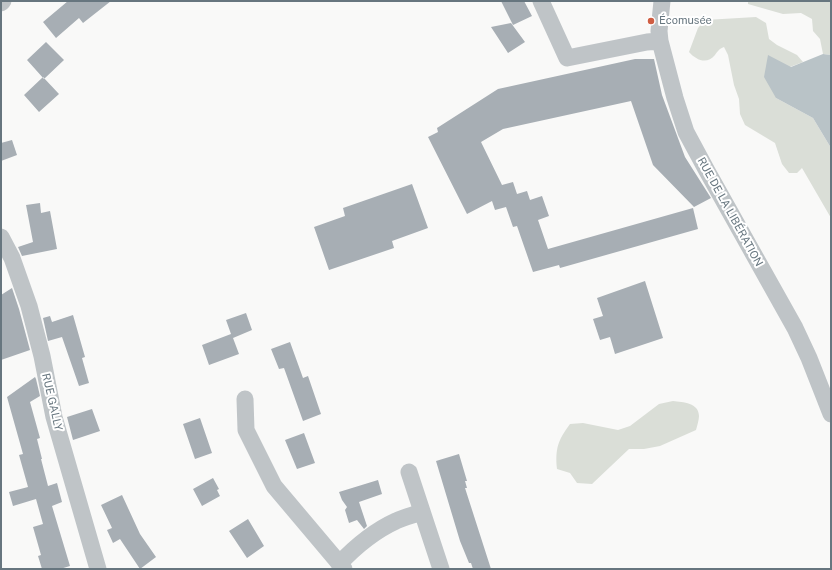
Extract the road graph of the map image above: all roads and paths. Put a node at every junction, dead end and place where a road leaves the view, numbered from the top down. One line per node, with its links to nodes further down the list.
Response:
1 (541, 1): 3 (street)
2 (662, 1): 3 (street, RUE DE LA LIBÉRATION)
3 (660, 41): 6 (street, RUE DE LA LIBÉRATION)
4 (1, 237): 10 (street, RUE GALLY)
5 (245, 399): 9 (street)
6 (831, 414)
7 (410, 472): 8 (street)
8 (422, 512): 9 (street); 11 (street)
9 (342, 566)
10 (98, 569)
11 (441, 569)

